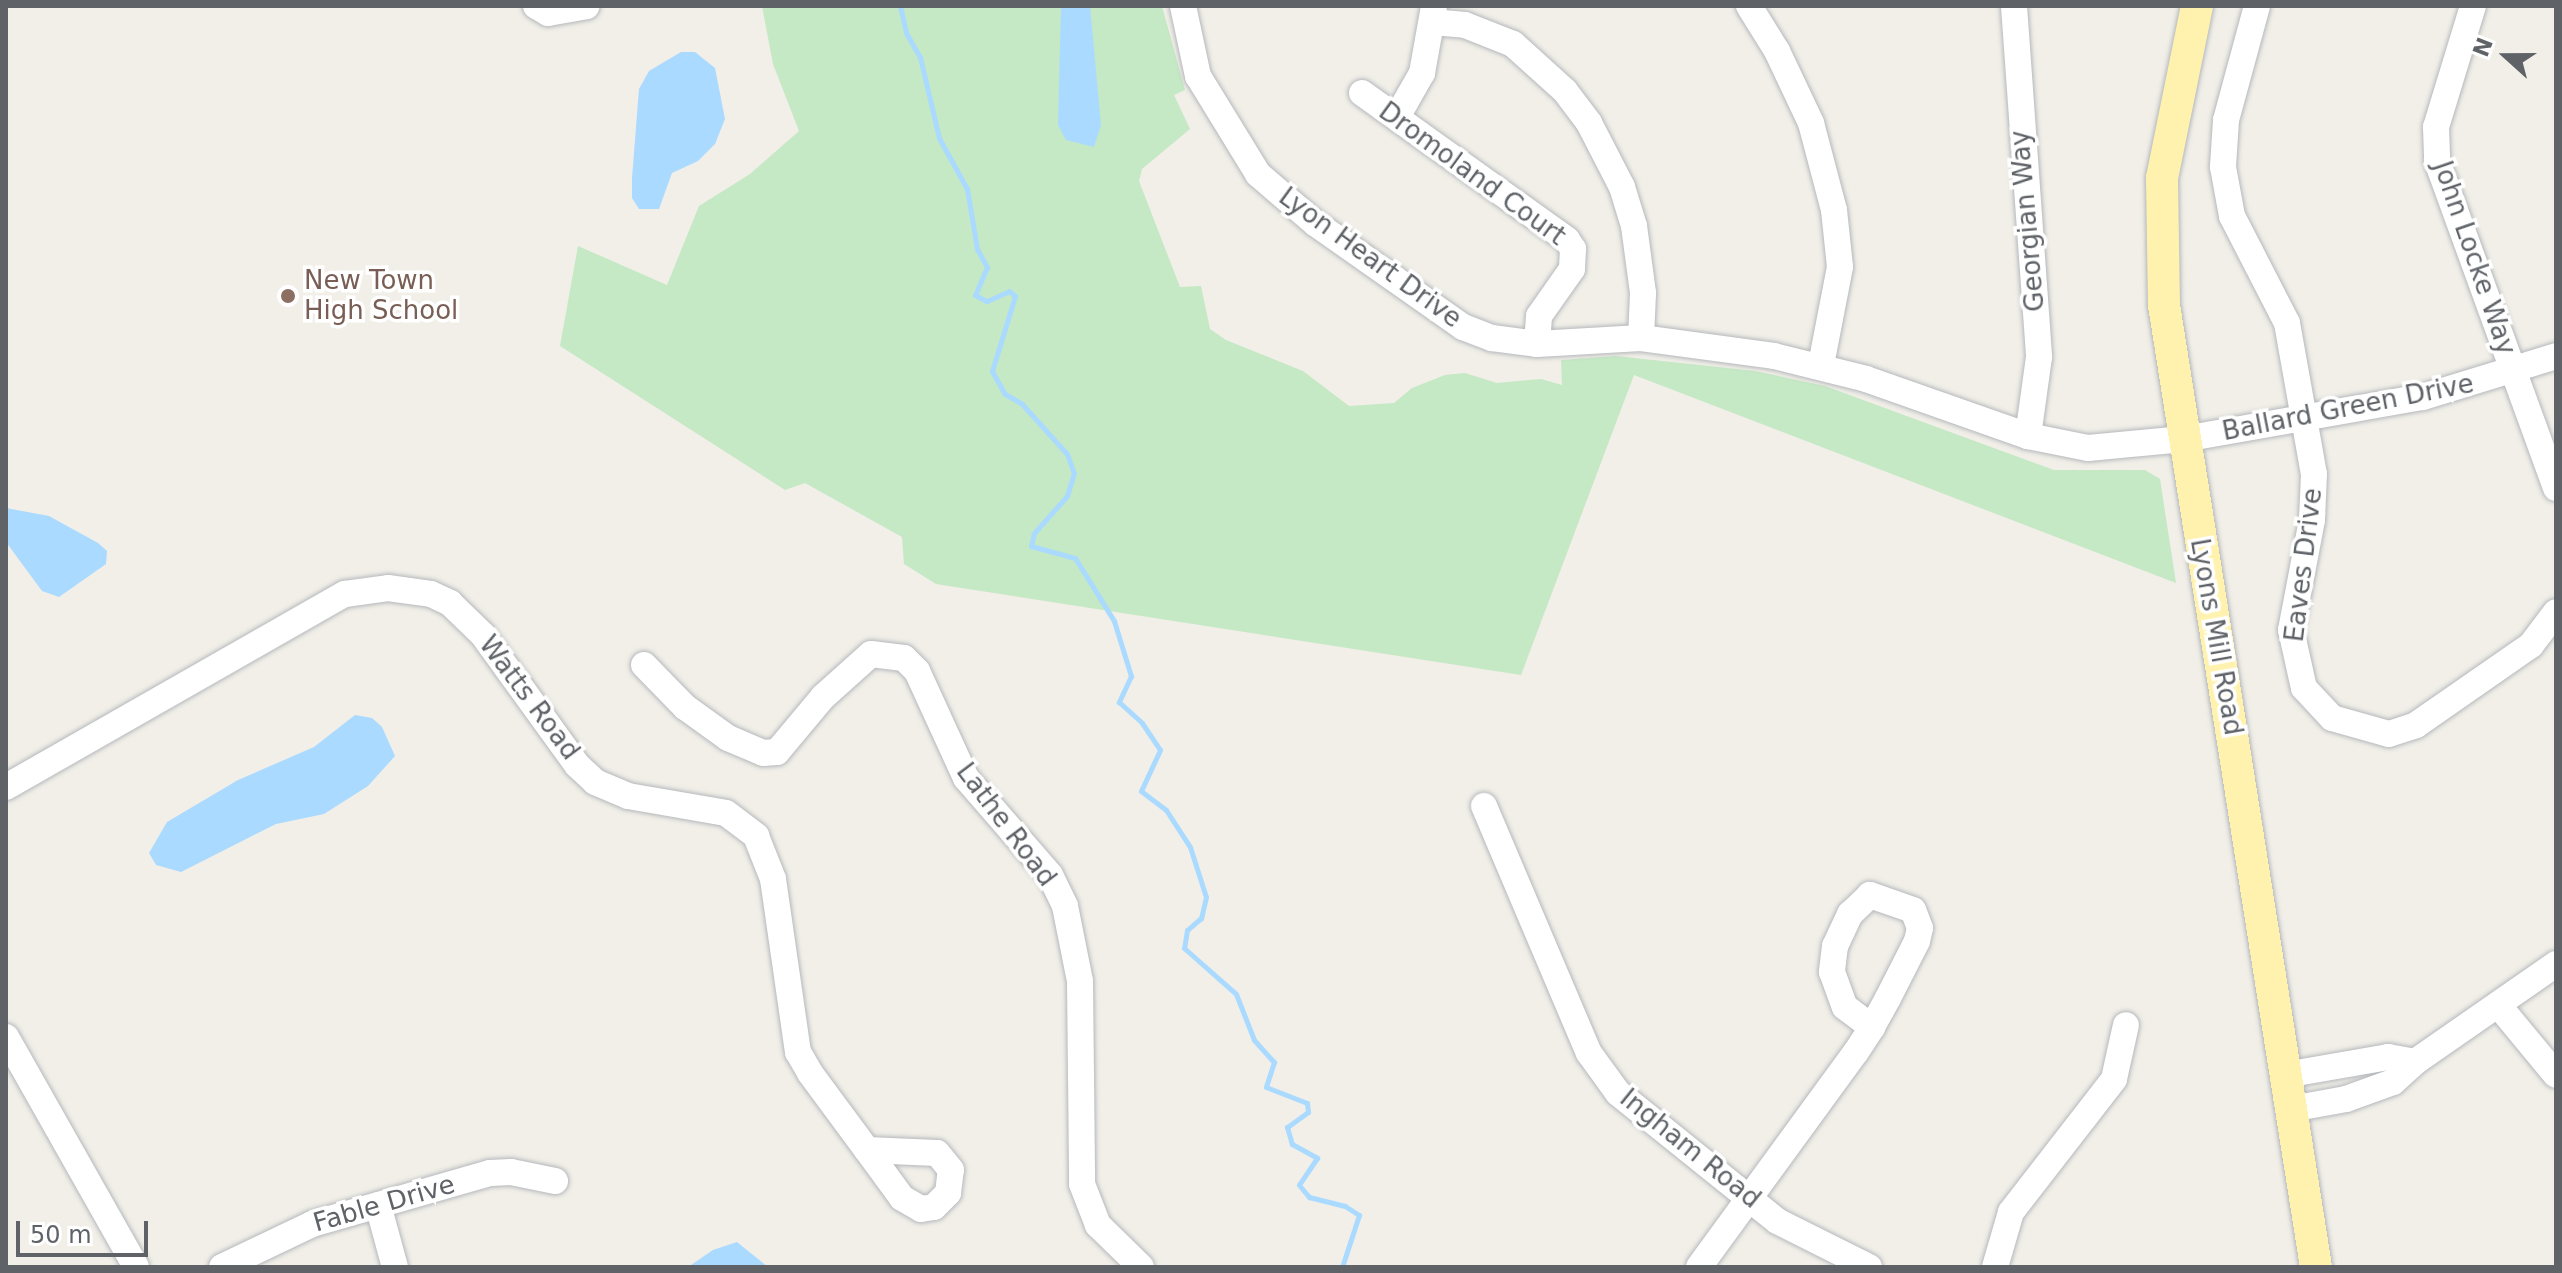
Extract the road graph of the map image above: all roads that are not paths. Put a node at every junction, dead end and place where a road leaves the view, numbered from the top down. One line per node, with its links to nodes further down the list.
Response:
1 (536, 6): 2 (street)
2 (586, 6)
3 (1183, 6): 13 (street, Lyon Heart Drive)
4 (1749, 6): 15 (street)
5 (2014, 6): 18 (street, Georgian Way)
6 (2197, 6): 19 (main road, Lyons Mill Road)
7 (2257, 6): 17 (street, Eaves Drive)
8 (2473, 6): 16 (street, John Locke Way)
9 (1433, 14): 11 (street); 12 (street)
10 (1362, 93): 11 (street, Dromoland Court)
11 (1397, 117): 13 (street, Dromoland Court)
12 (1641, 338): 13 (street, Lyon Heart Drive); 15 (street, Lyon Heart Drive)
13 (1537, 344)
14 (2556, 356): 16 (street, Ballard Green Drive)
15 (1821, 365): 18 (street, Lyon Heart Drive)
16 (2514, 372): 17 (street, Ballard Green Drive); 20 (street)
17 (2304, 418): 19 (street, Ballard Green Drive); 21 (street, Eaves Drive)
18 (2028, 436): 19 (street, Lyon Heart Drive)
19 (2184, 439): 31 (main road, Lyons Mill Road)
20 (2556, 488)
21 (2556, 612)
22 (644, 665): 41 (street, Lathe Road)
23 (6, 787): 34 (street, Watts Road)
24 (1484, 806): 36 (street, Ingham Road)
25 (2556, 964): 26 (street)
26 (2499, 1006): 30 (street); 32 (street)
27 (2126, 1025): 44 (street)
28 (1872, 1027): 28 (street); 36 (street)
29 (6, 1037): 38 (street)
30 (2415, 1062): 31 (street); 33 (street)
31 (2285, 1075): 33 (main road, Lyons Mill Road)
32 (2556, 1075)
33 (2291, 1109): 45 (main road, Lyons Mill Road)
34 (867, 1150)
35 (555, 1181): 37 (street, Fable Drive)
36 (1751, 1199): 42 (street); 43 (street, Ingham Road)
37 (378, 1205): 39 (street, Fable Drive); 40 (street)
38 (136, 1267)
39 (222, 1267)
40 (395, 1267)
41 (1141, 1267)
42 (1699, 1267)
43 (1869, 1267)
44 (1995, 1267)
45 (2316, 1267)

